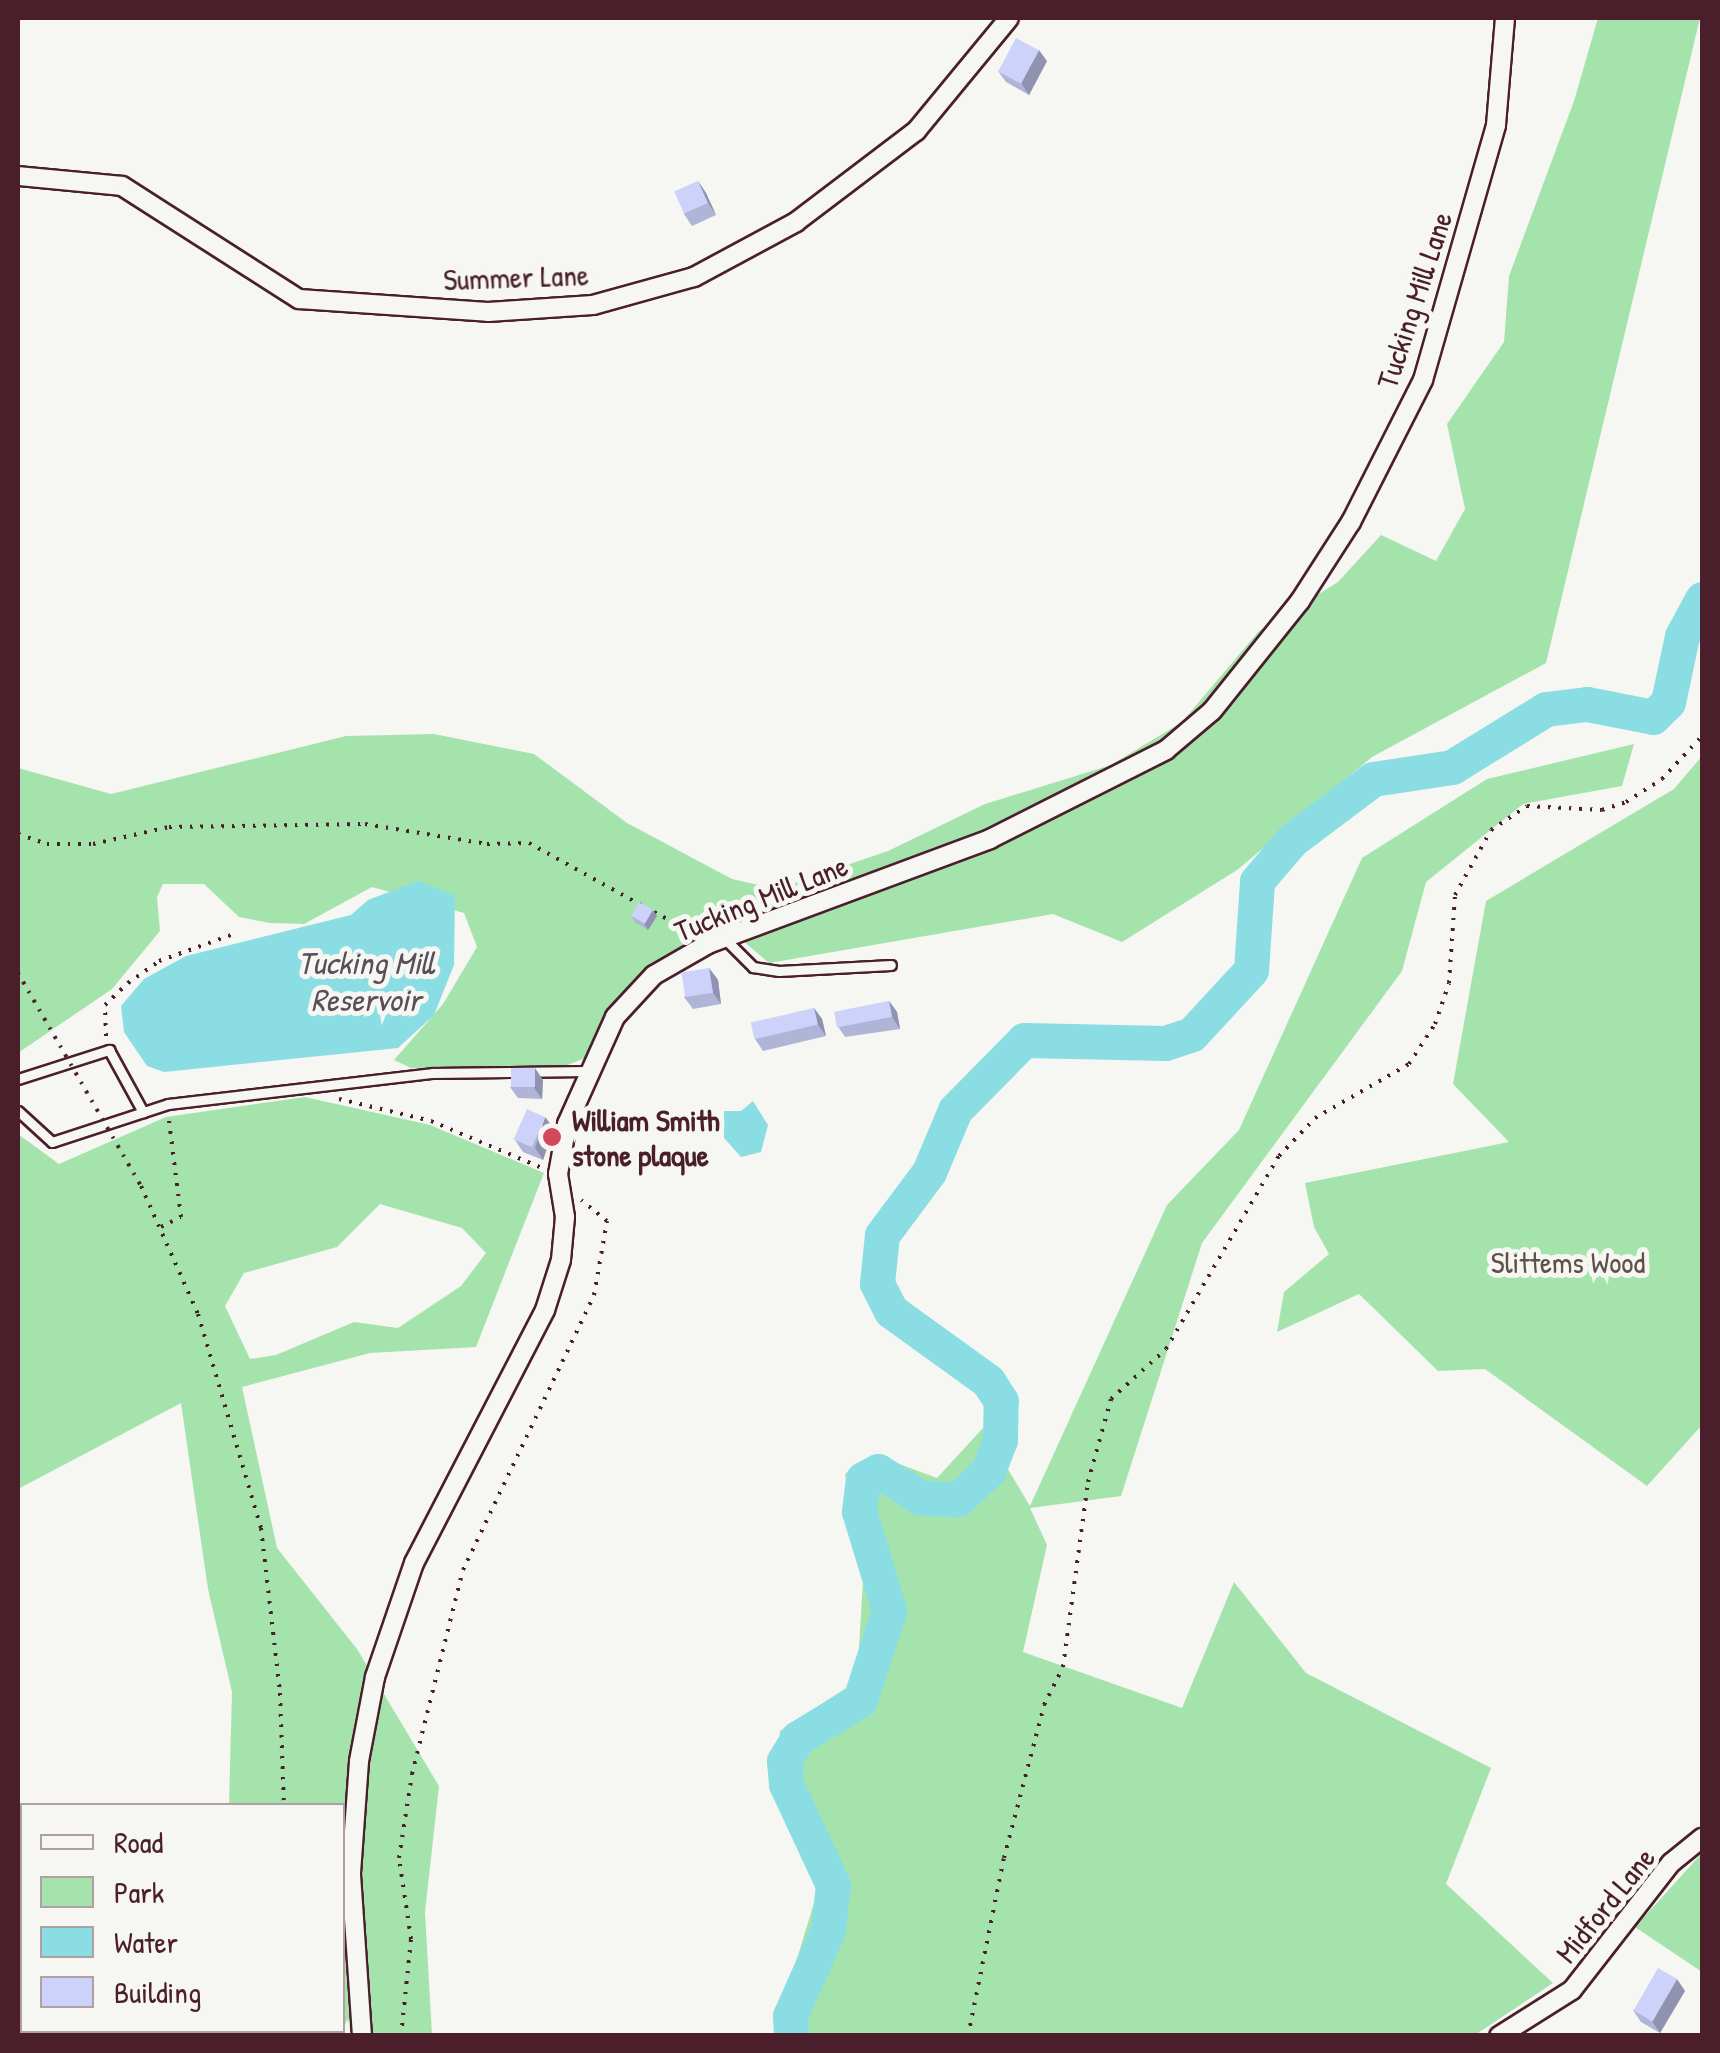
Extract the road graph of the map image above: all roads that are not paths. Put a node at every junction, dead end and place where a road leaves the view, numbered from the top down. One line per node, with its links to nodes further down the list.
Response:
1 (1009, 18): 3 (street, Summer Lane)
2 (1505, 18): 4 (street, Tucking Mill Lane)
3 (18, 176)
4 (716, 940): 5 (lane); 6 (street, Tucking Mill Lane)
5 (891, 965)
6 (586, 1070): 9 (lane); 11 (street, Tucking Mill Lane)
7 (18, 1080): 9 (lane)
8 (18, 1111): 9 (lane)
9 (143, 1112)
10 (1702, 1838): 12 (street, Midford Lane)
11 (362, 2036)
12 (1499, 2036)

